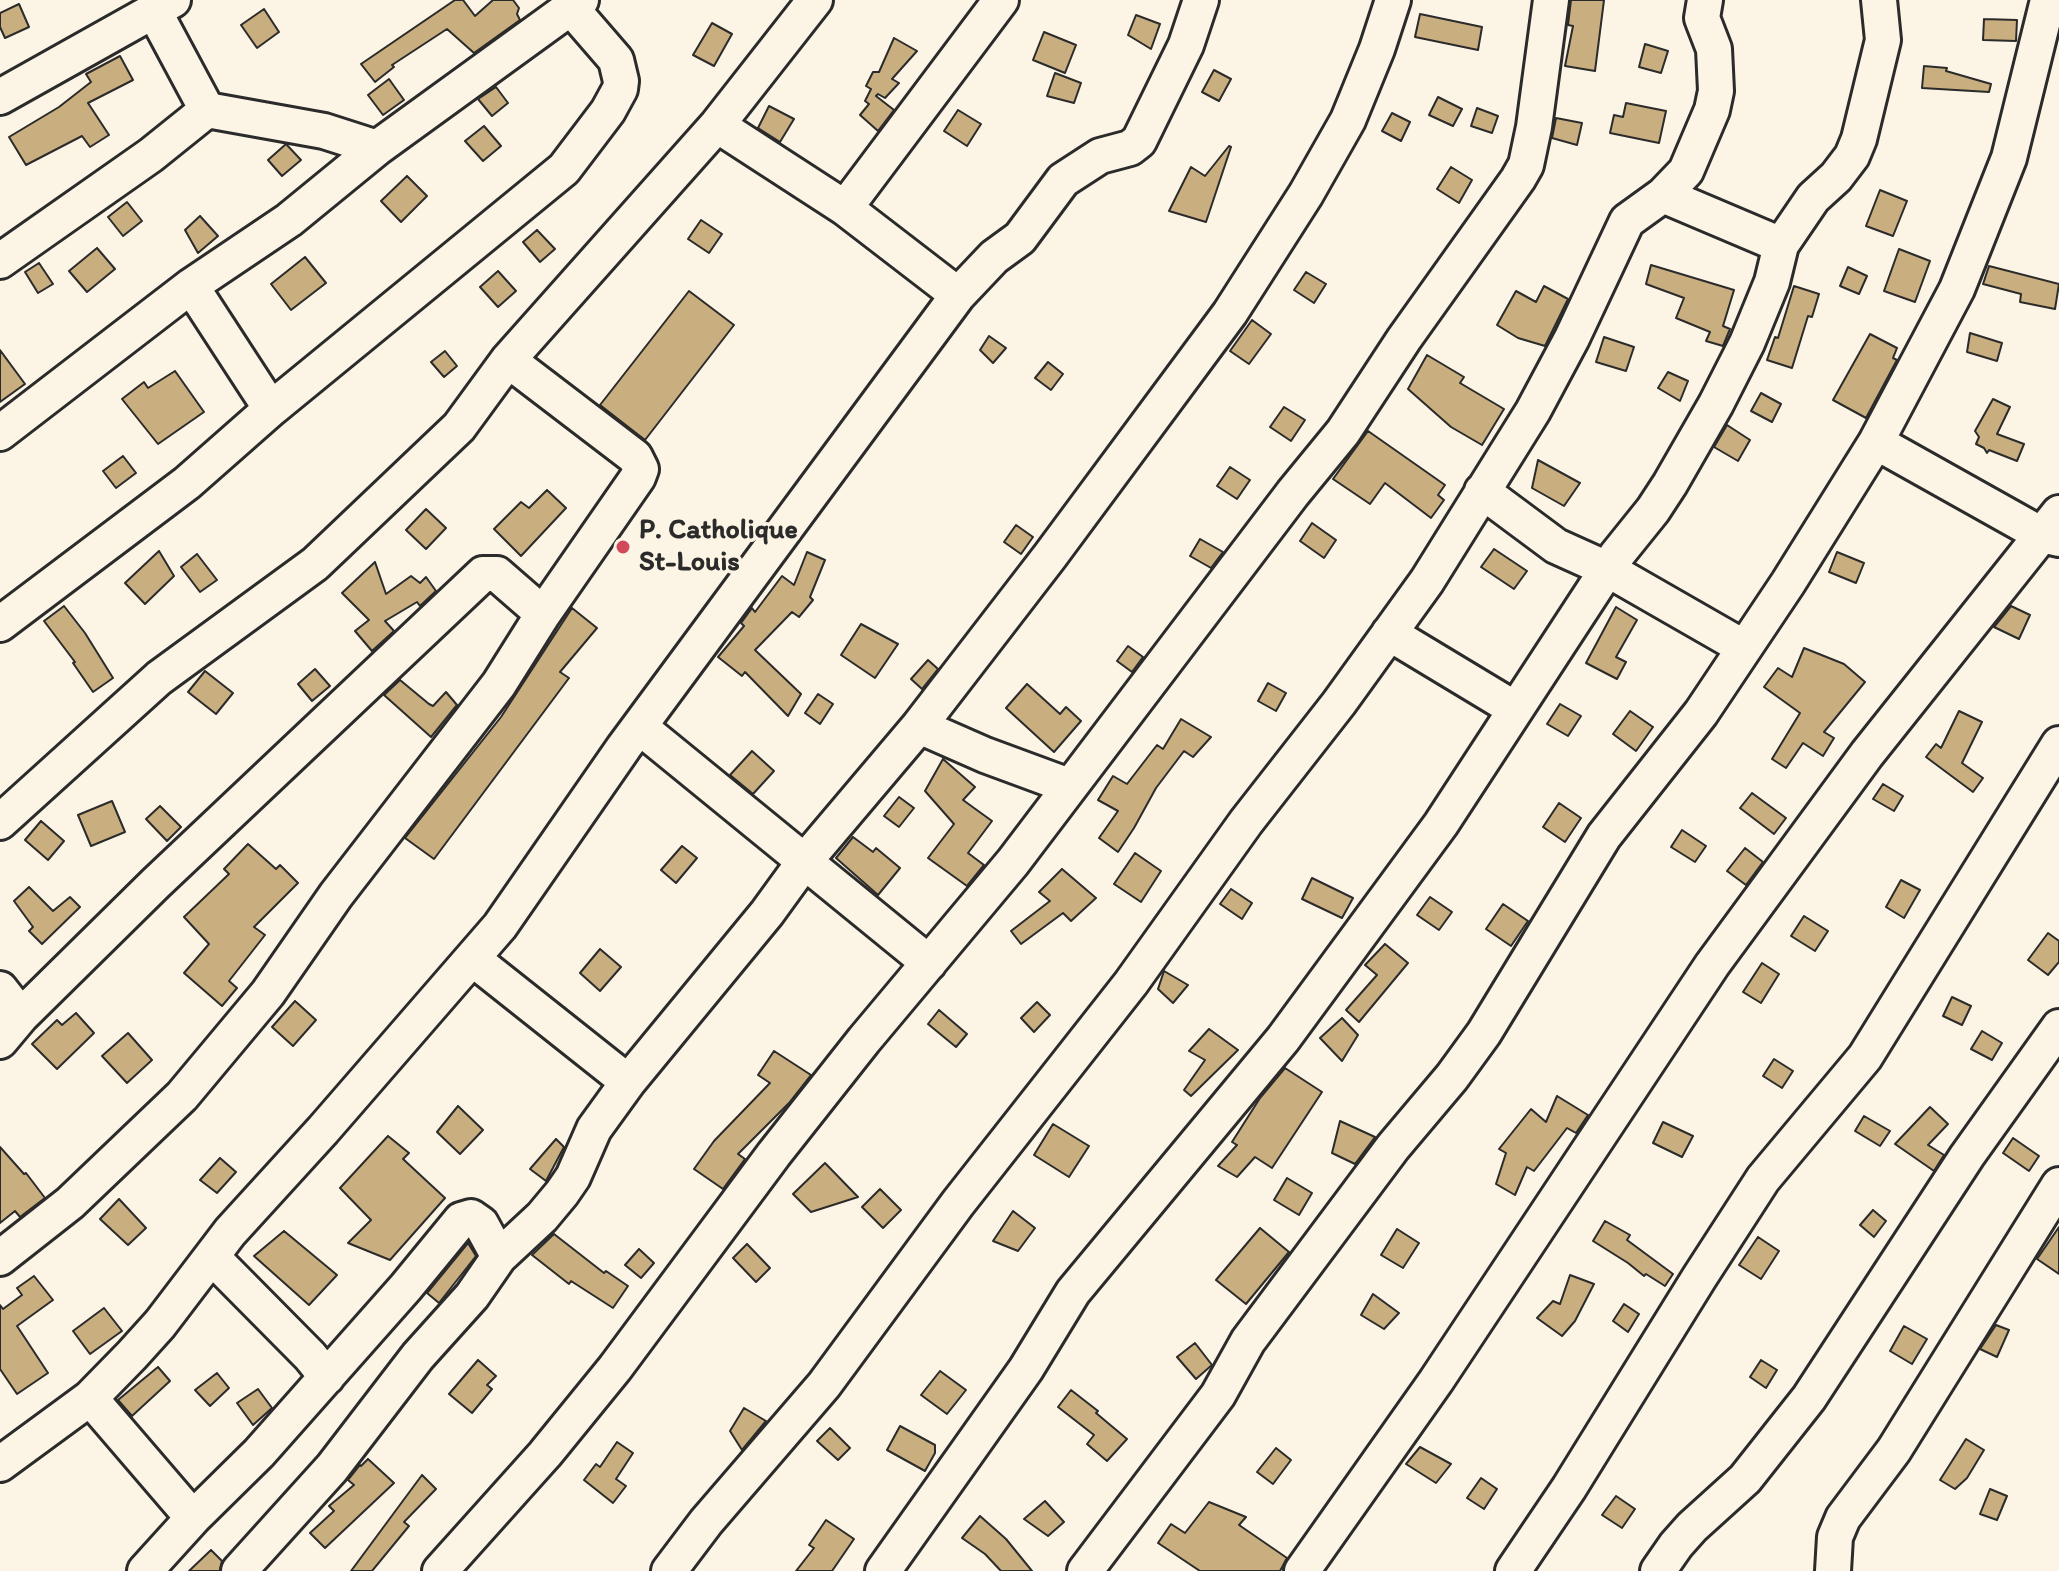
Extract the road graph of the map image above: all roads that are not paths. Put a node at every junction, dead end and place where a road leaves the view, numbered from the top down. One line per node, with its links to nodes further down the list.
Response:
1 (815, 0): 13 (street)
2 (1001, 0): 16 (street)
3 (1201, 0): 20 (street)
4 (1393, 0): 33 (street)
5 (1551, 0): 36 (street)
6 (1705, 0): 15 (street)
7 (1879, 0): 17 (street)
8 (2048, 0): 24 (street)
9 (576, 4): 14 (street); 22 (street)
10 (164, 5): 11 (street); 12 (street)
11 (0, 97)
12 (207, 110): 14 (street); 18 (street)
13 (717, 125): 16 (street); 21 (street)
14 (377, 148): 19 (street)
15 (1663, 195): 17 (street); 25 (street)
16 (845, 208): 20 (street)
17 (1781, 245): 27 (street)
18 (0, 261)
19 (191, 286): 22 (street); 23 (street)
20 (958, 295): 34 (street)
21 (508, 360): 28 (street); 37 (street)
22 (271, 409): 29 (street)
23 (0, 433)
24 (1876, 442): 26 (street); 31 (street)
25 (1482, 491): 27 (street); 30 (street)
26 (2053, 529): 59 (street)
27 (1607, 569): 31 (street); 32 (street)
28 (543, 614): 43 (street); 48 (street)
29 (0, 624)
30 (1389, 633): 32 (street); 56 (street)
31 (1743, 647): 58 (street)
32 (1515, 709): 57 (street)
33 (919, 726): 36 (street); 38 (street)
34 (641, 728): 38 (street); 39 (street)
35 (2059, 744): 60 (street)
36 (1069, 786): 40 (street)
37 (0, 822)
38 (804, 862): 40 (street); 44 (street)
39 (473, 959): 44 (street); 46 (street)
40 (929, 963): 55 (street)
41 (0, 989): 43 (street)
42 (2059, 1027): 61 (street)
43 (11, 1028)
44 (628, 1082): 47 (street)
45 (2059, 1185): 62 (street)
46 (212, 1257): 49 (street); 50 (street)
47 (499, 1257): 49 (street); 54 (street)
48 (0, 1258)
49 (327, 1377): 52 (street)
50 (90, 1398): 51 (street); 52 (street)
51 (0, 1464)
52 (193, 1518): 53 (street)
53 (145, 1571)
54 (239, 1571)
55 (440, 1571)
56 (669, 1571)
57 (883, 1571)
58 (1085, 1571)
59 (1302, 1571)
60 (1513, 1571)
61 (1658, 1571)
62 (1833, 1571)

